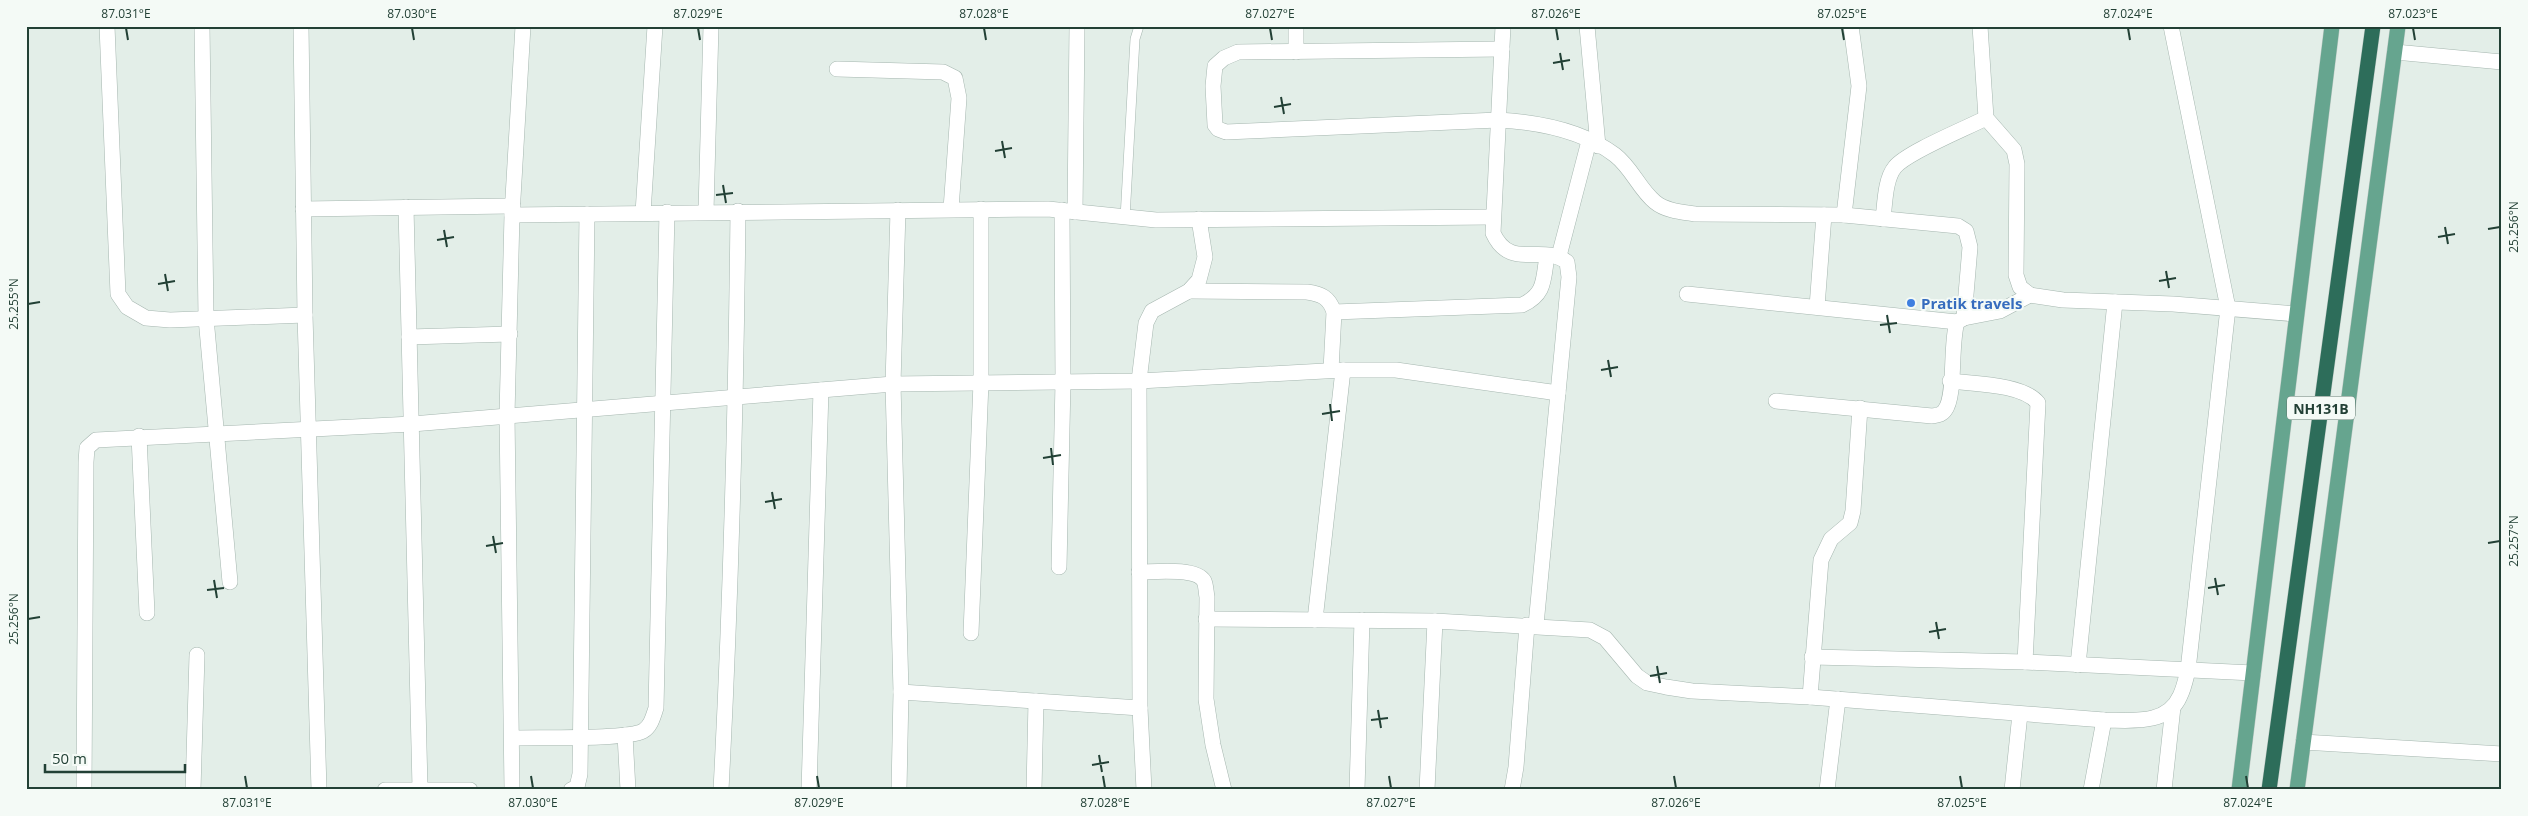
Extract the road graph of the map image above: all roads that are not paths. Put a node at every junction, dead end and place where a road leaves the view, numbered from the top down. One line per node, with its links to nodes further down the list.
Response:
1 (108, 26): 54 (street)
2 (202, 26): 54 (street)
3 (301, 26): 29 (street)
4 (522, 26): 30 (street)
5 (655, 26): 35 (street)
6 (710, 26): 32 (street)
7 (1077, 26): 34 (street)
8 (1139, 26): 41 (lane)
9 (1296, 26): 19 (street)
10 (1503, 26): 18 (street)
11 (1588, 26): 25 (street)
12 (1851, 26): 39 (street)
13 (1980, 26): 23 (street)
14 (2171, 26): 50 (street)
15 (2332, 26): 52 (main road)
16 (2373, 26): 129 (highway, NH131B)
17 (2398, 26): 20 (main road)
18 (1502, 49): 19 (street); 24 (street)
19 (1296, 52): 24 (street)
20 (2395, 52): 21 (street); 103 (main road)
21 (2502, 62)
22 (837, 69): 27 (street)
23 (1986, 118): 42 (street); 47 (street)
24 (1498, 120): 25 (street); 40 (street)
25 (1594, 143): 38 (street); 44 (street)
26 (406, 207): 29 (street); 30 (street); 57 (street)
27 (952, 209): 28 (street); 31 (street)
28 (981, 209): 34 (street); 61 (street)
29 (303, 210): 53 (street)
30 (513, 210): 37 (street); 56 (street)
31 (898, 210): 33 (street); 63 (street)
32 (706, 211): 33 (street); 36 (street)
33 (738, 211): 66 (street)
34 (1069, 211): 41 (street); 62 (street)
35 (644, 212): 36 (street); 37 (street)
36 (668, 212): 68 (street)
37 (587, 214): 70 (street)
38 (1824, 215): 39 (street); 49 (street)
39 (1844, 215): 42 (street)
40 (1493, 217): 43 (street); 44 (street)
41 (1125, 218): 43 (street)
42 (1883, 219): 55 (street)
43 (1199, 220): 45 (street)
44 (1553, 256): 51 (street); 65 (street)
45 (1189, 291): 51 (street); 59 (street)
46 (1687, 294): 49 (street)
47 (2030, 295): 48 (street); 55 (street)
48 (2115, 302): 50 (street); 89 (street)
49 (1817, 307): 55 (street)
50 (2228, 308): 52 (street); 90 (street)
51 (1334, 312): 58 (street)
52 (2296, 314): 91 (main road)
53 (305, 315): 54 (street); 73 (street)
54 (206, 318): 74 (street)
55 (1961, 320): 60 (street)
56 (510, 334): 57 (street); 71 (street)
57 (409, 337): 72 (street)
58 (1337, 370): 59 (street); 65 (street); 81 (street)
59 (1139, 380): 62 (street); 77 (street)
60 (1950, 381): 69 (street); 88 (street)
61 (980, 382): 62 (street); 63 (street); 85 (street)
62 (1063, 382): 76 (street)
63 (893, 384): 64 (street); 92 (street)
64 (820, 390): 66 (street); 116 (street)
65 (1558, 393): 84 (street)
66 (736, 399): 68 (street); 115 (street)
67 (1776, 401): 69 (street)
68 (662, 403): 70 (street); 100 (street)
69 (1860, 408): 87 (street)
70 (586, 409): 71 (street); 101 (street)
71 (507, 415): 72 (street); 102 (street)
72 (412, 424): 73 (street); 105 (street)
73 (308, 430): 74 (street); 108 (street)
74 (215, 435): 75 (street); 78 (street)
75 (140, 436): 79 (street); 106 (street)
76 (1059, 567)
77 (1139, 572): 80 (street); 96 (street)
78 (230, 582)
79 (146, 612)
80 (1206, 619): 81 (street); 120 (street)
81 (1315, 620): 82 (street)
82 (1362, 620): 83 (street); 121 (street)
83 (1435, 621): 84 (street); 122 (street)
84 (1532, 625): 93 (street); 123 (street)
85 (971, 632)
86 (197, 655): 107 (street)
87 (1812, 657): 88 (street); 93 (street)
88 (2025, 662): 89 (street)
89 (2078, 665): 90 (street)
90 (2188, 670): 91 (street); 97 (street)
91 (2253, 673): 128 (main road)
92 (901, 692): 95 (street); 117 (street)
93 (1810, 697): 94 (street)
94 (1838, 699): 98 (street); 124 (street)
95 (1036, 701): 96 (street); 118 (street)
96 (1140, 708): 119 (street)
97 (2173, 708): 99 (street); 127 (street)
98 (2020, 714): 99 (street); 125 (street)
99 (2104, 720): 126 (street)
100 (625, 734): 101 (street); 114 (street)
101 (580, 737): 102 (street); 113 (street)
102 (512, 738): 112 (street)
103 (2303, 742): 104 (street); 130 (main road)
104 (2502, 754)
105 (420, 788): 109 (street); 110 (street)
106 (84, 790)
107 (193, 790)
108 (318, 790)
109 (385, 790)
110 (459, 790): 111 (street)
111 (470, 790)
112 (512, 790)
113 (571, 790)
114 (628, 790)
115 (721, 790)
116 (809, 790)
117 (899, 790)
118 (1034, 790)
119 (1144, 790)
120 (1224, 790)
121 (1357, 790)
122 (1427, 790)
123 (1512, 790)
124 (1827, 790)
125 (2012, 790)
126 (2091, 790)
127 (2164, 790)
128 (2239, 790)
129 (2269, 790)
130 (2297, 790)

